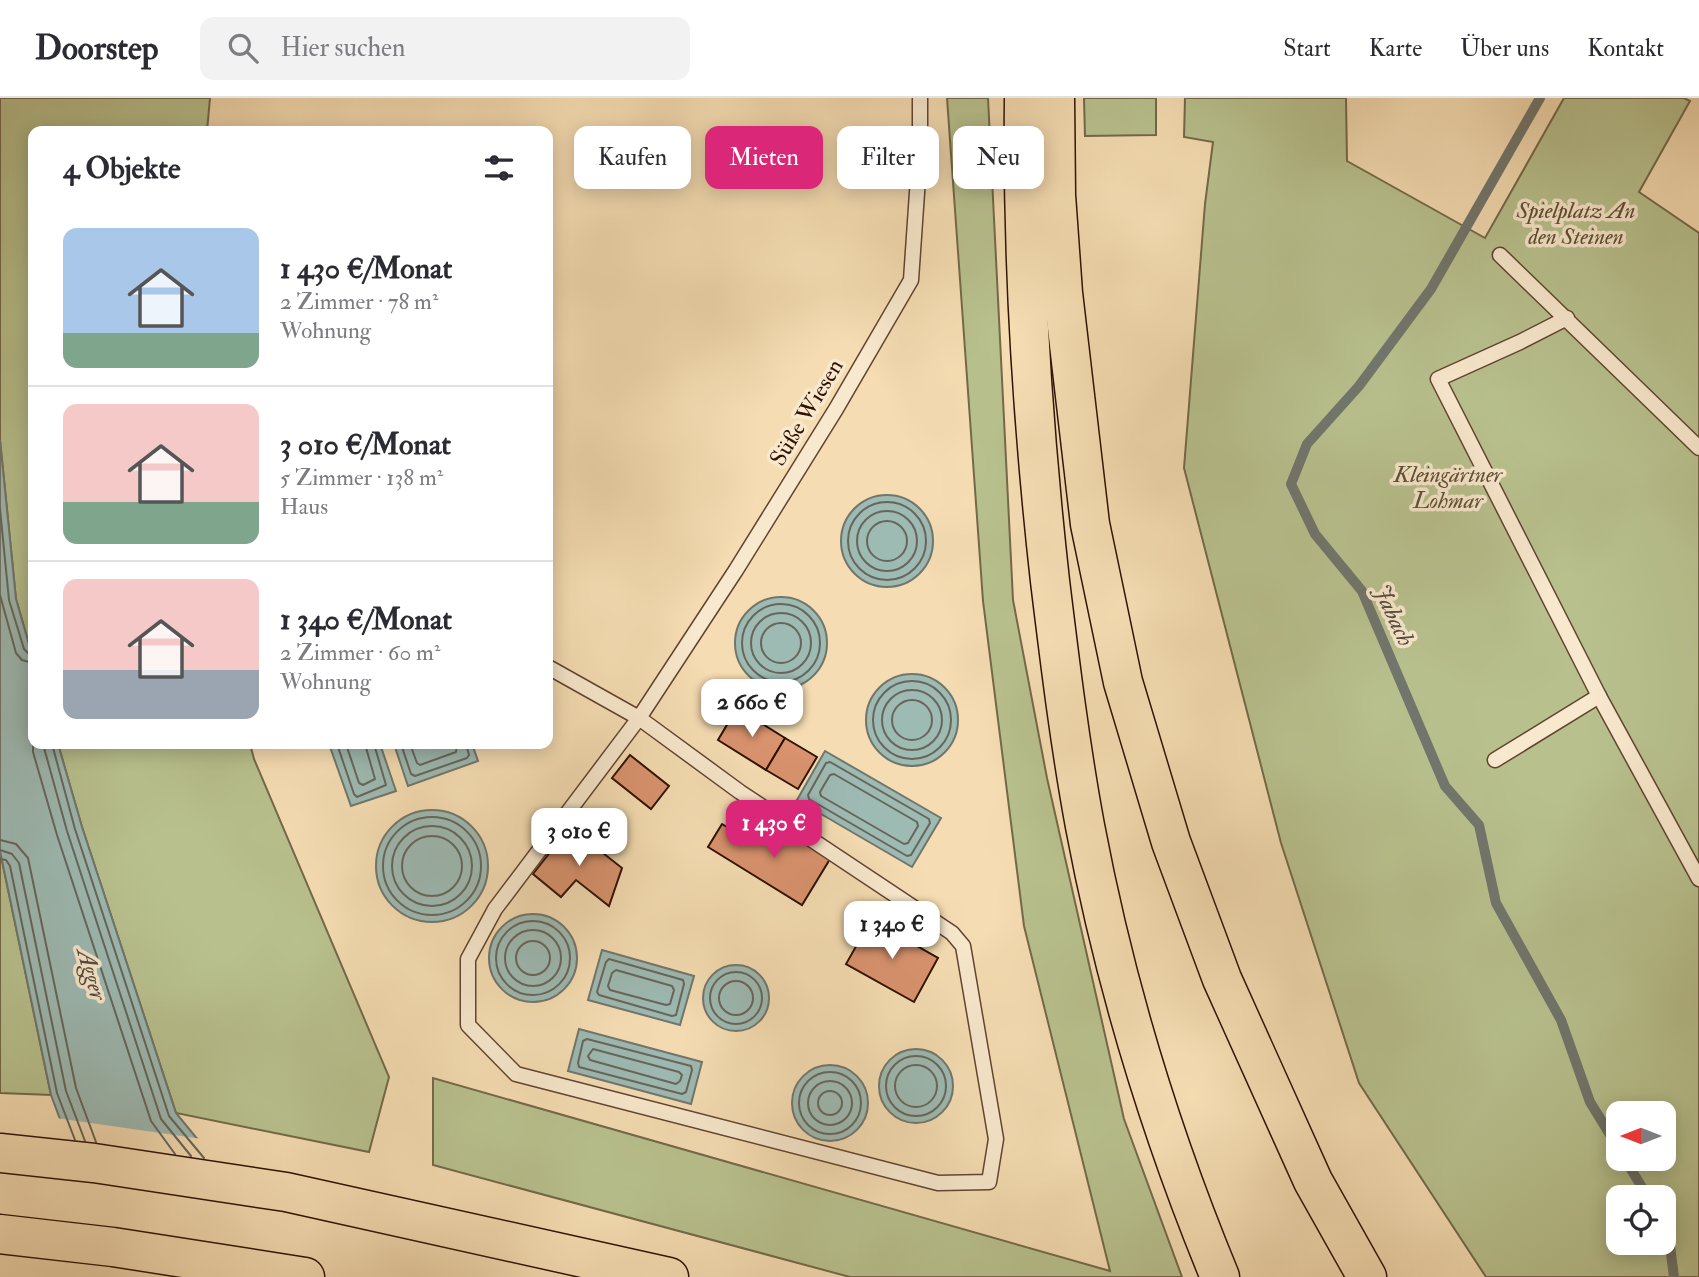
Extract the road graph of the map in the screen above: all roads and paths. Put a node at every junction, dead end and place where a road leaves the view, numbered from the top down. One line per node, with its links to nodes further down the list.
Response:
1 (920, 98): 9 (lane, Süße Wiesen)
2 (1040, 104): 3 (highway)
3 (1040, 196): 16 (highway); 17 (highway)
4 (1500, 255): 5 (lane)
5 (1567, 318): 6 (lane); 8 (lane)
6 (1699, 448)
7 (553, 670): 9 (lane)
8 (1599, 696): 10 (lane); 11 (lane)
9 (639, 718): 9 (lane, Süße Wiesen)
10 (1495, 760)
11 (1699, 879)
12 (0, 1153): 15 (highway)
13 (0, 1234): 14 (highway)
14 (305, 1277)
15 (669, 1277)
16 (1220, 1277)
17 (1367, 1277)

